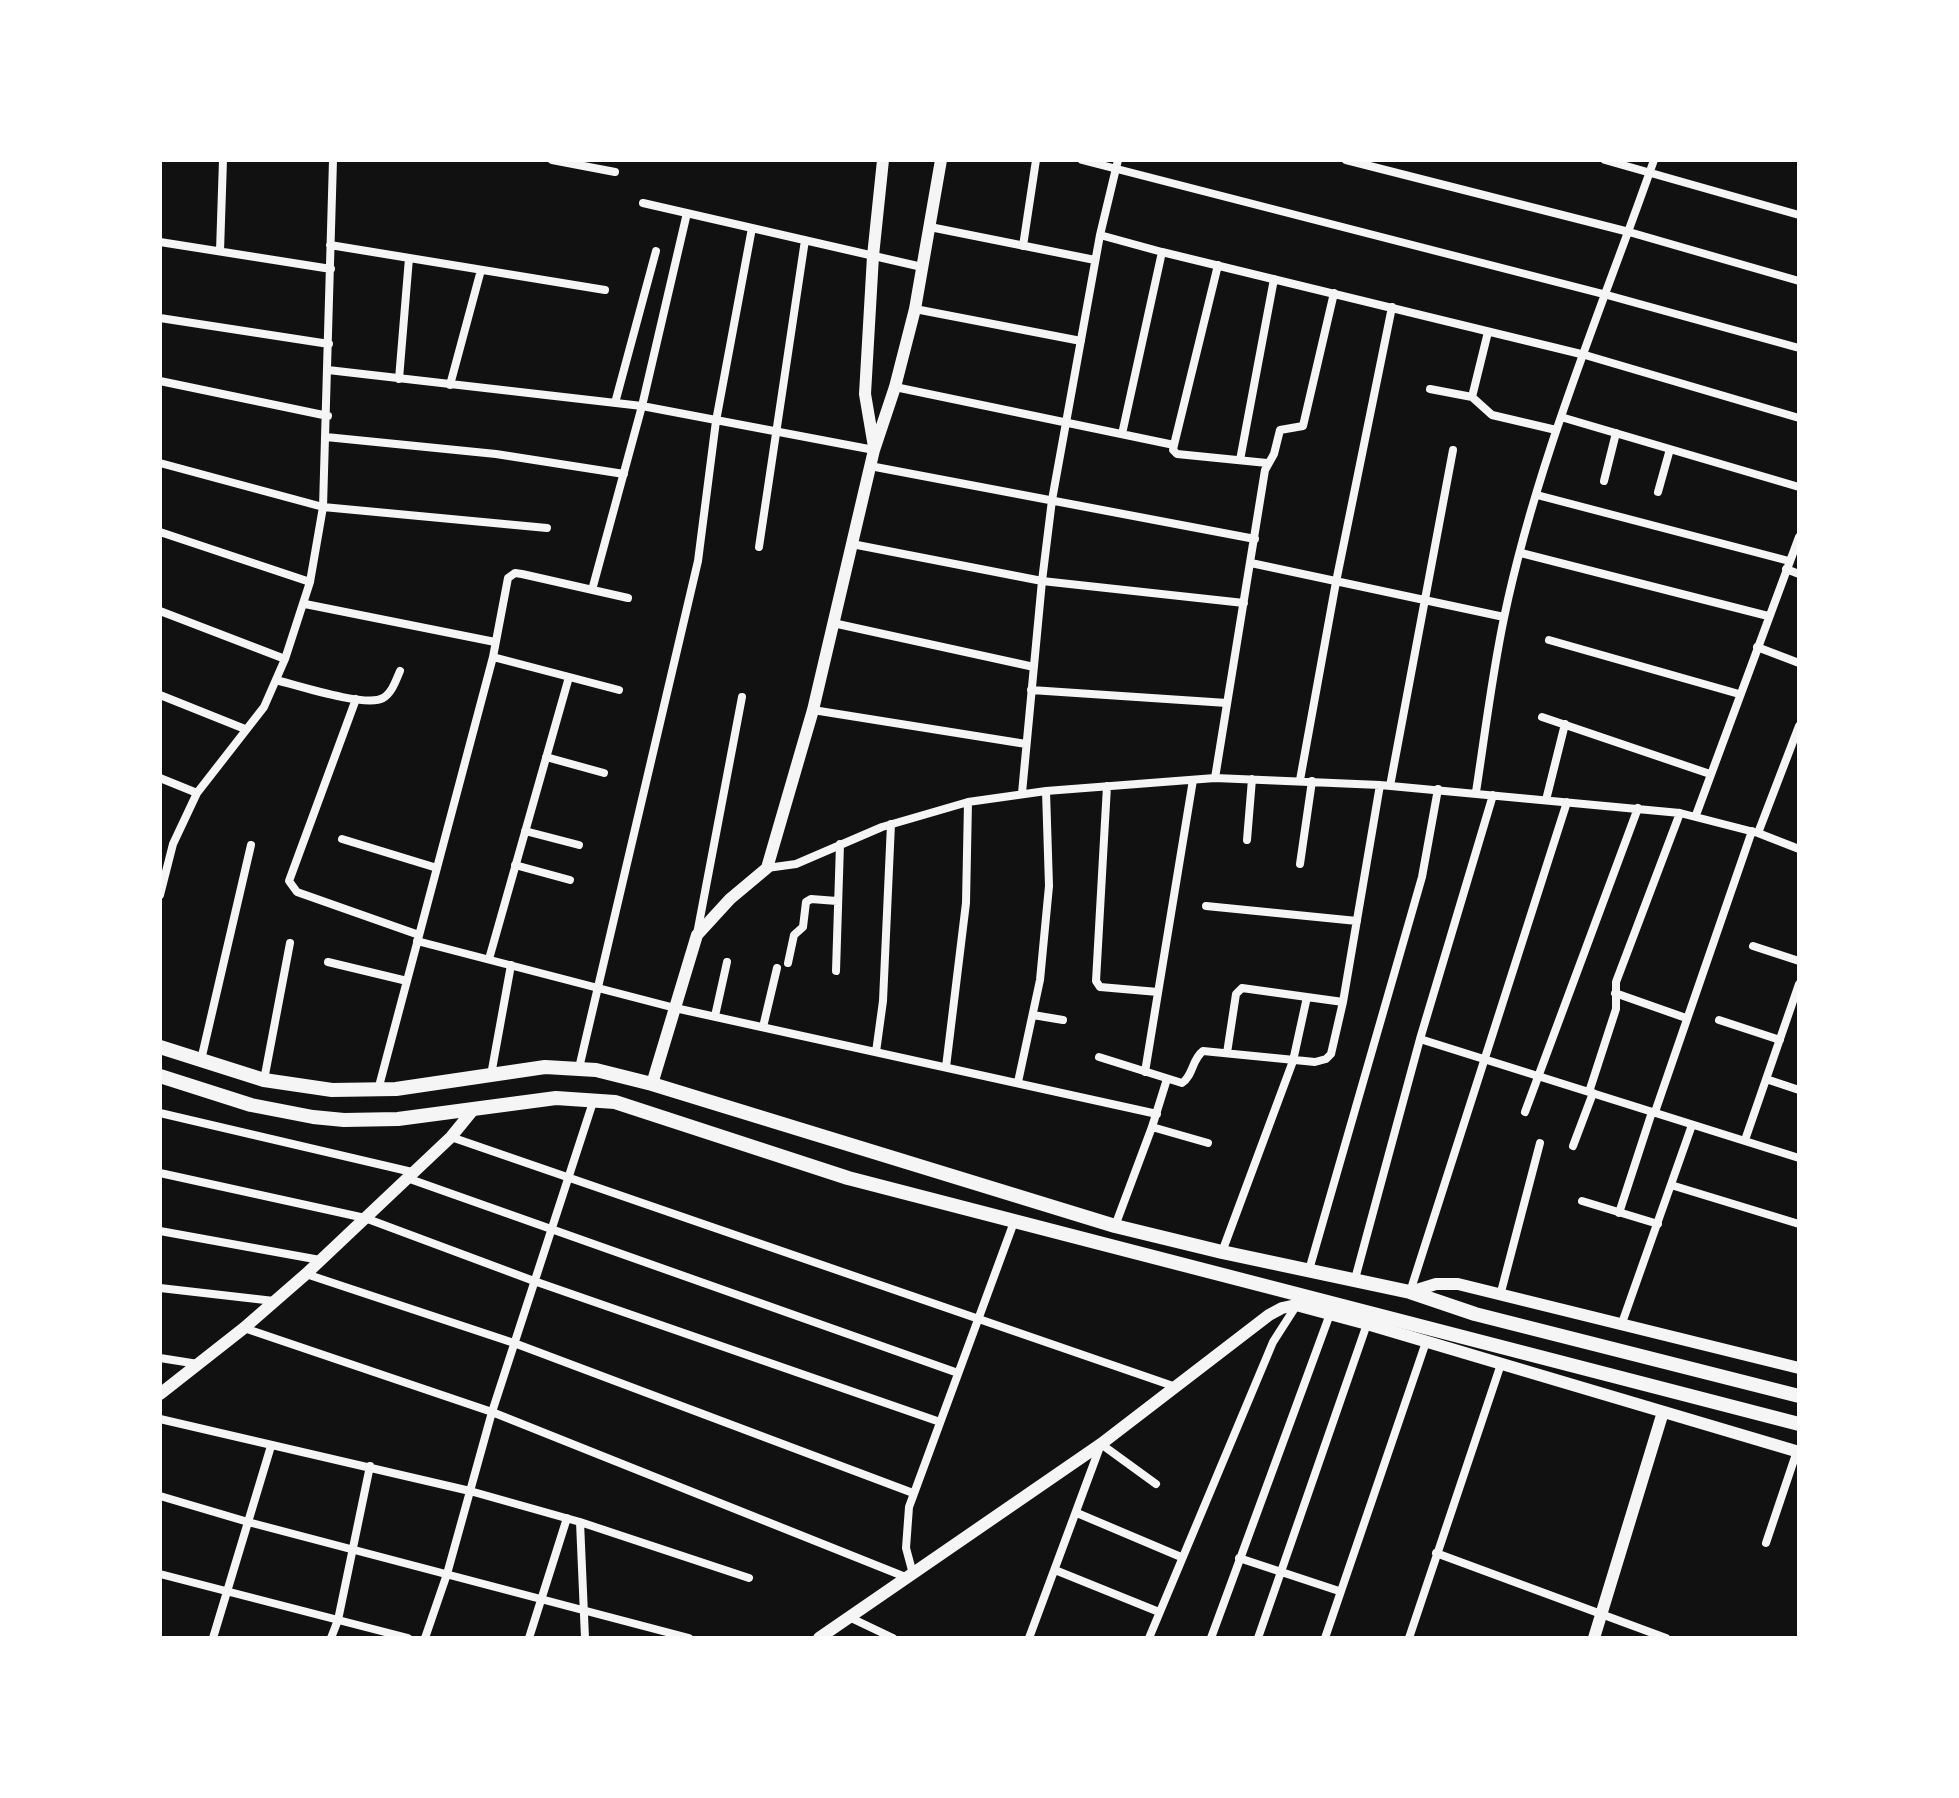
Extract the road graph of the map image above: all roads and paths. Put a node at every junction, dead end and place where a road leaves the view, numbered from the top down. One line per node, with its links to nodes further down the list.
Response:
1 (223, 160): 25 (street)
2 (333, 160): 23 (street)
3 (554, 160): 12 (street)
4 (883, 160): 28 (street)
5 (941, 160): 17 (street)
6 (1036, 160): 24 (street)
7 (1082, 160): 11 (street)
8 (1346, 160): 19 (street)
9 (1605, 160): 13 (street)
10 (1654, 160): 13 (street)
11 (1117, 164): 20 (street); 39 (street)
12 (615, 172)
13 (1650, 173): 16 (street); 19 (street)
14 (643, 203): 15 (street)
15 (687, 213): 18 (street); 56 (street)
16 (1799, 215)
17 (930, 227): 24 (street); 32 (street)
18 (752, 228): 21 (street); 60 (street)
19 (1629, 232): 36 (street); 39 (street)
20 (1100, 235): 27 (street); 30 (street)
21 (805, 240): 28 (street); 63 (street)
22 (160, 242): 25 (street)
23 (330, 245): 29 (street); 33 (street)
24 (1023, 246): 30 (street)
25 (220, 251): 33 (street)
26 (656, 251): 55 (street)
27 (1162, 252): 31 (street); 65 (street)
28 (873, 256): 32 (street); 69 (street)
29 (409, 258): 34 (street); 49 (street)
30 (1095, 260): 44 (street)
31 (1218, 265): 35 (street); 67 (street)
32 (922, 267): 41 (street)
33 (331, 269): 45 (street)
34 (481, 270): 37 (street); 51 (street)
35 (1274, 279): 38 (street); 71 (street)
36 (1799, 281)
37 (605, 290)
38 (1334, 293): 40 (street); 73 (street)
39 (1607, 295): 46 (street); 47 (street)
40 (1392, 307): 43 (street); 94 (street)
41 (915, 309): 44 (street); 52 (street)
42 (160, 318): 45 (street)
43 (1488, 332): 47 (street); 54 (street)
44 (1081, 341): 61 (street)
45 (329, 344): 48 (street)
46 (1799, 348)
47 (1585, 355): 58 (street); 59 (street)
48 (328, 370): 49 (street); 57 (street)
49 (399, 379): 51 (street)
50 (160, 381): 57 (street)
51 (450, 385): 55 (street)
52 (895, 387): 61 (street); 69 (street)
53 (1430, 389): 54 (street)
54 (1472, 397): 62 (street)
55 (615, 403): 56 (street)
56 (642, 406): 60 (street); 75 (street)
57 (328, 416): 66 (street)
58 (1561, 417): 62 (street); 64 (street)
59 (1799, 418)
60 (716, 421): 63 (street); 182 (street)
61 (1067, 422): 65 (street); 80 (street)
62 (1556, 430): 79 (street)
63 (776, 432): 69 (street); 87 (street)
64 (1616, 433): 68 (street); 76 (street)
65 (1122, 434): 67 (street)
66 (326, 437): 75 (street); 81 (street)
67 (1174, 445): 71 (street)
68 (1670, 449): 77 (street); 78 (street)
69 (874, 450): 74 (street)
70 (1453, 450): 97 (street)
71 (1240, 460): 73 (street)
72 (160, 463): 81 (street)
73 (1267, 463): 85 (street)
74 (870, 466): 80 (street); 86 (street)
75 (624, 474): 95 (street)
76 (1604, 481)
77 (1799, 487)
78 (1658, 492)
79 (1537, 495): 88 (street); 90 (street)
80 (1052, 500): 85 (street); 92 (street)
81 (323, 507): 82 (street); 93 (street)
82 (547, 528)
83 (160, 532): 93 (street)
84 (1799, 537): 90 (street)
85 (1255, 539): 89 (street)
86 (852, 544): 92 (street); 103 (street)
87 (759, 547)
88 (1521, 553): 101 (street); 102 (street)
89 (1251, 563): 94 (street); 98 (street)
90 (1787, 565): 91 (street); 101 (street)
91 (1799, 574)
92 (1042, 581): 98 (street); 110 (street)
93 (310, 582): 99 (street)
94 (1336, 582): 97 (street); 134 (street)
95 (592, 590): 96 (street); 105 (street)
96 (628, 598)
97 (1424, 600): 102 (street); 136 (street)
98 (1244, 603): 120 (street)
99 (305, 604): 105 (street); 108 (street)
100 (160, 611): 108 (street)
101 (1768, 616): 106 (street)
102 (1504, 617): 140 (street)
103 (833, 623): 110 (street); 121 (street)
104 (1549, 640): 116 (street)
105 (495, 642): 107 (street)
106 (1757, 647): 109 (street); 116 (street)
107 (493, 657): 112 (street); 161 (street)
108 (285, 659): 113 (street)
109 (1799, 663)
110 (1034, 667): 115 (street)
111 (400, 671): 119 (street)
112 (569, 677): 114 (street); 127 (street)
113 (276, 680): 119 (street); 125 (street)
114 (619, 690)
115 (1031, 690): 120 (street); 126 (street)
116 (1739, 694): 129 (street)
117 (160, 695): 125 (street)
118 (742, 697): 168 (street)
119 (356, 699): 169 (street)
120 (1227, 703): 131 (street)
121 (813, 710): 126 (street); 162 (street)
122 (1542, 717): 123 (street)
123 (1565, 724): 129 (street); 144 (street)
124 (1799, 726): 152 (street)
125 (245, 729): 141 (street)
126 (1026, 744): 142 (street)
127 (546, 757): 128 (street); 151 (street)
128 (604, 773)
129 (1710, 774): 149 (street)
130 (160, 778): 141 (street)
131 (1215, 778): 132 (street); 133 (street)
132 (1252, 779): 134 (street); 154 (street)
133 (1193, 780): 137 (street); 183 (street)
134 (1300, 780): 135 (street)
135 (1312, 781): 136 (street); 159 (street)
136 (1385, 785): 138 (street); 167 (street)
137 (1107, 786): 139 (street); 183 (street)
138 (1438, 789): 140 (street); 246 (street)
139 (1046, 791): 142 (street); 188 (street)
140 (1476, 792): 143 (street)
141 (197, 793): 164 (street)
142 (1022, 793): 145 (street)
143 (1493, 795): 144 (street); 194 (street)
144 (1546, 800): 146 (street)
145 (968, 802): 150 (street); 203 (street)
146 (1567, 802): 147 (street); 200 (street)
147 (1638, 808): 148 (street); 208 (street)
148 (1680, 813): 149 (street); 184 (street)
149 (1696, 815): 152 (street)
150 (891, 824): 155 (street); 197 (street)
151 (525, 831): 157 (street); 160 (street)
152 (1755, 832): 158 (street); 190 (street)
153 (342, 839): 161 (street)
154 (1247, 840)
155 (840, 844): 162 (street); 165 (street)
156 (251, 845): 201 (street)
157 (579, 845)
158 (1799, 849)
159 (1300, 864)
160 (515, 865): 163 (street); 172 (street)
161 (437, 868): 169 (street)
162 (767, 868): 168 (street)
163 (570, 880)
164 (160, 895)
165 (837, 901): 176 (street); 179 (street)
166 (1206, 906): 167 (street)
167 (1357, 921): 186 (street)
168 (697, 935): 187 (street)
169 (418, 938): 172 (street); 180 (street)
170 (290, 943): 211 (street)
171 (1753, 946): 173 (street)
172 (489, 959): 177 (street)
173 (1799, 961)
174 (328, 962): 180 (street)
175 (727, 962): 189 (street)
176 (788, 963)
177 (511, 965): 182 (street); 206 (street)
178 (777, 968): 193 (street)
179 (836, 971)
180 (407, 981): 214 (street)
181 (1799, 984): 195 (street)
182 (597, 987): 187 (street); 204 (street)
183 (1158, 992): 205 (street)
184 (1615, 993): 190 (street); 216 (street)
185 (1307, 997): 186 (street); 198 (street); 202 (street)
186 (1343, 1002): 202 (street)
187 (675, 1008): 189 (street); 213 (street)
188 (1033, 1015): 191 (street); 212 (street)
189 (715, 1016): 193 (street)
190 (1686, 1018): 220 (street)
191 (1063, 1020)
192 (1719, 1020): 195 (street)
193 (763, 1027): 197 (street)
194 (1420, 1039): 200 (street); 248 (street)
195 (1780, 1040): 210 (street)
196 (160, 1047): 201 (main road)
197 (876, 1052): 203 (street)
198 (1227, 1053): 202 (street); 209 (street)
199 (1099, 1057): 205 (street)
200 (1485, 1059): 208 (street); 251 (street)
201 (201, 1060): 211 (main road)
202 (1293, 1061): 244 (street)
203 (946, 1067): 212 (street)
204 (579, 1068): 206 (main road); 213 (main road)
205 (1145, 1072): 209 (street)
206 (491, 1075): 214 (main road)
207 (160, 1076): 218 (main road)
208 (1539, 1076): 216 (street); 219 (street)
209 (1167, 1079): 222 (street)
210 (1766, 1079): 215 (street); 226 (street)
211 (264, 1080): 214 (main road)
212 (1018, 1082): 222 (street)
213 (652, 1084): 241 (main road)
214 (378, 1090)
215 (1799, 1090)
216 (1591, 1093): 220 (street); 229 (street)
217 (594, 1099): 218 (main road); 233 (street); 238 (main road)
218 (473, 1110): 225 (street)
219 (1525, 1112)
220 (1654, 1112): 223 (street); 236 (street)
221 (160, 1113): 232 (street)
222 (1157, 1114): 224 (street)
223 (1692, 1125): 226 (street); 234 (street)
224 (1152, 1127): 227 (street); 241 (street)
225 (451, 1137): 232 (street); 233 (street)
226 (1745, 1140): 230 (street)
227 (1208, 1143)
228 (1540, 1143): 252 (street)
229 (1573, 1146)
230 (1799, 1158)
231 (160, 1173): 237 (street)
232 (409, 1175): 237 (street); 242 (street)
233 (567, 1176): 242 (street); 256 (street)
234 (1671, 1185): 239 (street); 240 (street)
235 (1582, 1201): 236 (street)
236 (1619, 1213): 239 (street)
237 (365, 1218): 245 (street); 249 (street)
238 (1014, 1222): 254 (main road); 256 (street)
239 (1658, 1224): 257 (street)
240 (1799, 1224)
241 (1115, 1226): 244 (main road)
242 (551, 1229): 249 (street); 266 (street)
243 (160, 1231): 245 (street)
244 (1222, 1252): 246 (main road)
245 (320, 1260): 247 (street)
246 (1309, 1270): 248 (main road)
247 (306, 1274): 253 (street); 261 (street)
248 (1355, 1279): 251 (main road)
249 (534, 1281): 261 (street); 273 (street)
250 (160, 1288): 253 (street)
251 (1410, 1292): 252 (street); 269 (main road)
252 (1501, 1292): 257 (street)
253 (274, 1301): 259 (street)
254 (1299, 1301): 255 (street); 260 (main road); 267 (street); 290 (street)
255 (1330, 1314): 258 (street); 291 (street)
256 (979, 1319): 266 (street); 267 (street)
257 (1622, 1323): 265 (street)
258 (1367, 1324): 260 (street); 293 (street)
259 (244, 1328): 263 (street); 270 (street)
260 (1425, 1335): 264 (street); 274 (main road); 298 (street)
261 (514, 1343): 270 (street); 281 (street)
262 (160, 1358): 263 (street)
263 (198, 1364): 268 (street)
264 (1501, 1364): 271 (street); 289 (street)
265 (1799, 1368)
266 (958, 1373): 273 (street)
267 (1176, 1387): 275 (street)
268 (160, 1394)
269 (1799, 1396)
270 (492, 1412): 280 (street); 296 (street)
271 (1663, 1412): 277 (street); 303 (street)
272 (160, 1419): 276 (street)
273 (940, 1422): 281 (street)
274 (1799, 1424)
275 (1101, 1444): 279 (street); 283 (street); 296 (street)
276 (271, 1446): 278 (street); 285 (street)
277 (1798, 1451): 287 (street)
278 (370, 1466): 280 (street); 288 (street)
279 (1156, 1484)
280 (470, 1491): 284 (street); 295 (street)
281 (913, 1493): 296 (street)
282 (160, 1496): 285 (street)
283 (1077, 1513): 290 (street); 292 (street)
284 (567, 1518): 286 (street); 300 (street)
285 (248, 1522): 288 (street); 299 (street)
286 (580, 1522): 297 (street); 301 (street)
287 (1766, 1543)
288 (353, 1550): 295 (street); 305 (street)
289 (1436, 1553): 303 (street); 321 (street)
290 (1181, 1557): 302 (street)
291 (1239, 1558): 293 (street); 318 (street)
292 (1055, 1570): 302 (street); 306 (street)
293 (1282, 1572): 298 (street); 319 (street)
294 (160, 1574): 299 (street)
295 (447, 1574): 300 (street); 310 (street)
296 (910, 1576): 304 (street)
297 (749, 1578)
298 (1339, 1591): 320 (street)
299 (225, 1592): 305 (street); 307 (street)
300 (542, 1599): 301 (street); 311 (street)
301 (583, 1610): 312 (street); 313 (street)
302 (1159, 1612): 317 (street)
303 (1600, 1613): 322 (street); 323 (street)
304 (851, 1618): 314 (street); 315 (street)
305 (338, 1620): 308 (street); 309 (street)
306 (1030, 1636): 316 (street)
307 (213, 1638)
308 (331, 1638)
309 (408, 1638)
310 (425, 1638)
311 (529, 1638)
312 (585, 1638)
313 (689, 1638)
314 (819, 1638)
315 (893, 1638)
316 (1042, 1638)
317 (1149, 1638)
318 (1211, 1638)
319 (1258, 1638)
320 (1325, 1638)
321 (1409, 1638)
322 (1594, 1638)
323 (1666, 1638)

